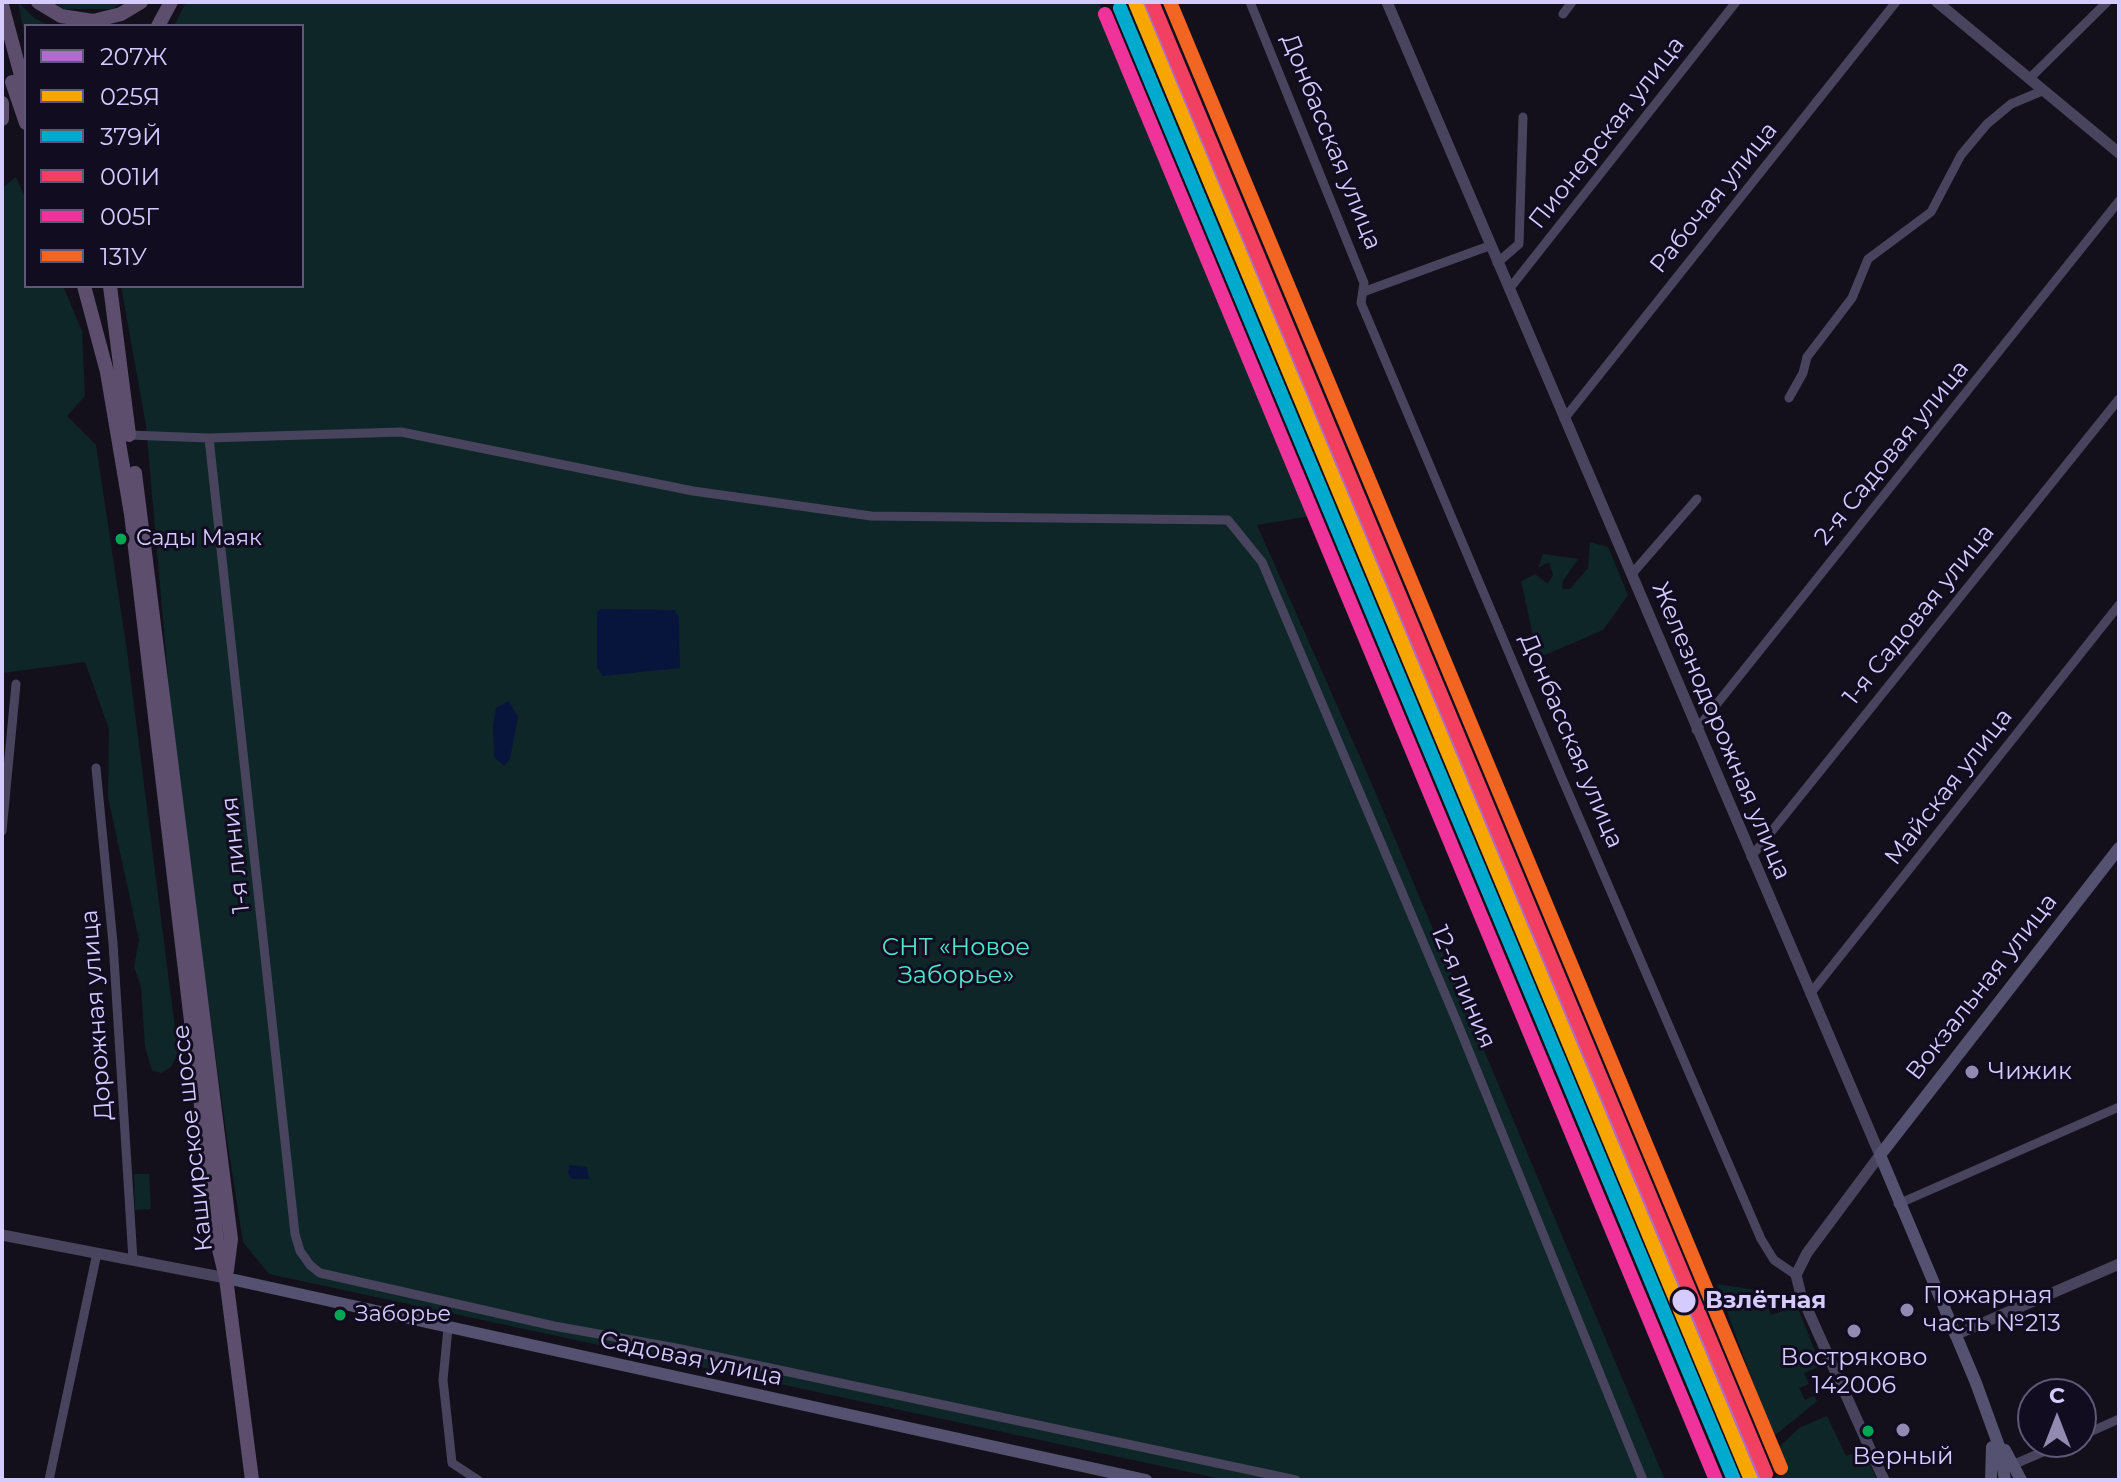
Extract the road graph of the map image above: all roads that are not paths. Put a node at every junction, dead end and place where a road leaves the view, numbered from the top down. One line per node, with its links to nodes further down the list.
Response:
1 (38, 2): 2 (main road)
2 (141, 2)
3 (171, 2): 13 (main road)
4 (1250, 2): 32 (street, Донбасская улица)
5 (1387, 2): 25 (street, Железнодорожная улица)
6 (1572, 2): 12 (street)
7 (1736, 2): 26 (street, Пионерская улица)
8 (1896, 2): 35 (street, Рабочая улица)
9 (1937, 2): 15 (street)
10 (2107, 2): 15 (street)
11 (2, 5): 16 (main road)
12 (1563, 14)
13 (159, 24)
14 (2, 47): 19 (main road)
15 (2029, 79): 17 (street)
16 (24, 87)
17 (2042, 91): 22 (street); 33 (street)
18 (2, 103): 21 (main road)
19 (24, 117)
20 (1523, 117): 24 (street)
21 (2, 119)
22 (2119, 153)
23 (2119, 201): 42 (street, 2-я Садовая улица)
24 (1519, 244): 26 (street); 27 (street)
25 (1489, 246): 27 (street, Железнодорожная улица); 32 (street)
26 (1532, 260): 31 (street, Пионерская улица)
27 (1497, 263): 31 (street, Железнодорожная улица)
28 (85, 288): 56 (main road, Каширское шоссе)
29 (95, 288): 36 (main road, Каширское шоссе)
30 (110, 288): 36 (main road)
31 (1510, 288): 35 (street, Железнодорожная улица)
32 (1363, 292): 55 (street, Донбасская улица)
33 (1789, 398)
34 (2119, 399): 46 (street, 1-я Садовая улица)
35 (1564, 419): 39 (street, Железнодорожная улица)
36 (129, 435): 37 (street); 56 (main road, Каширское шоссе)
37 (209, 438): 68 (street, 1-я линия); 69 (street, 12-я линия)
38 (1697, 499): 39 (street)
39 (1631, 575): 42 (street, Железнодорожная улица)
40 (2119, 605): 47 (street, Майская улица)
41 (16, 684): 44 (street)
42 (1696, 730): 46 (street, Железнодорожная улица)
43 (96, 768): 53 (street, Дорожная улица)
44 (2, 831)
45 (2119, 848): 49 (main road, Вокзальная улица)
46 (1751, 857): 47 (street, Железнодорожная улица)
47 (1810, 994): 49 (street, Железнодорожная улица)
48 (2119, 1107): 50 (street)
49 (1880, 1155): 50 (main road, Железнодорожная улица); 55 (street)
50 (1898, 1204): 58 (main road, Железнодорожная улица)
51 (2, 1235): 52 (street)
52 (97, 1253): 53 (street); 64 (street)
53 (133, 1260): 56 (street)
54 (2119, 1264): 58 (street)
55 (1796, 1275): 70 (street, Донбасская улица)
56 (226, 1278): 57 (main road, Садовая улица); 65 (main road)
57 (448, 1328): 66 (street); 67 (main road, Садовая улица)
58 (1955, 1335): 59 (main road, Железнодорожная улица)
59 (1984, 1405): 63 (main road, Железнодорожная улица); 71 (main road)
60 (2119, 1419): 61 (street)
61 (2097, 1429)
62 (2033, 1458): 63 (street)
63 (2007, 1471): 72 (main road, Железнодорожная улица)
64 (49, 1480)
65 (252, 1480)
66 (478, 1480)
67 (1146, 1480)
68 (1296, 1480)
69 (1643, 1480)
70 (1884, 1480)
71 (1991, 1480)
72 (2021, 1480)

